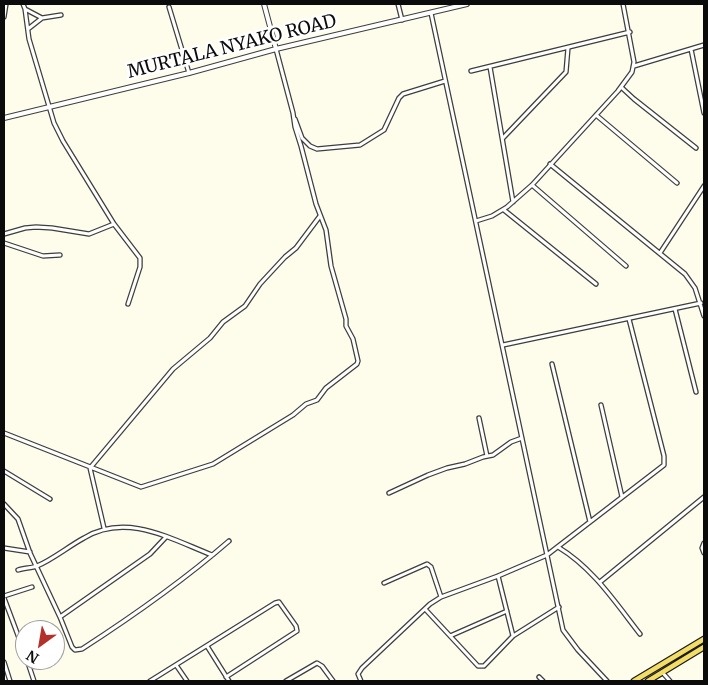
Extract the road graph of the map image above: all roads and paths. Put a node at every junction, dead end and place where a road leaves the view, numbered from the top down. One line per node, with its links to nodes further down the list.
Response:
1 (6, 4): 10 (street)
2 (23, 4): 8 (street)
3 (264, 4): 18 (street)
4 (398, 4): 13 (street)
5 (467, 4): 9 (street, MURTALA NYAKO ROAD)
6 (624, 4): 15 (street)
7 (169, 7): 23 (street)
8 (25, 9): 12 (street); 14 (street)
9 (431, 13): 13 (street, MURTALA NYAKO ROAD); 24 (street)
10 (4, 16)
11 (61, 16): 12 (street)
12 (42, 18): 14 (street)
13 (402, 20): 18 (street, MURTALA NYAKO ROAD)
14 (28, 30): 26 (street)
15 (630, 32): 17 (street); 20 (street)
16 (704, 45): 19 (street)
17 (568, 48): 21 (street); 31 (street)
18 (276, 49): 23 (street, MURTALA NYAKO ROAD); 27 (street)
19 (691, 49): 20 (street); 28 (street)
20 (634, 66): 25 (street)
21 (490, 67): 22 (street); 31 (street)
22 (471, 71)
23 (189, 72): 26 (street, MURTALA NYAKO ROAD)
24 (445, 81): 27 (street); 40 (street)
25 (621, 88): 29 (street); 32 (street)
26 (48, 107): 30 (street, MURTALA NYAKO ROAD); 41 (street)
27 (293, 113): 39 (street)
28 (704, 113)
29 (596, 115): 33 (street); 35 (street)
30 (4, 118)
31 (502, 138): 37 (street)
32 (696, 148)
33 (550, 164): 34 (street); 44 (street)
34 (532, 184): 37 (street); 46 (street)
35 (677, 184)
36 (704, 186): 44 (street)
37 (512, 202): 38 (street)
38 (504, 210): 40 (street); 47 (street)
39 (320, 216): 61 (street); 61 (street)
40 (476, 221): 53 (street)
41 (114, 224): 42 (street); 49 (street)
42 (4, 234)
43 (4, 243): 45 (street)
44 (660, 253): 48 (street)
45 (60, 255)
46 (626, 266)
47 (596, 284)
48 (701, 303): 50 (street); 51 (street)
49 (128, 304)
50 (676, 309): 52 (street); 55 (street)
51 (704, 316)
52 (629, 319): 53 (street); 64 (street)
53 (503, 345): 59 (street)
54 (552, 364): 68 (street)
55 (696, 392)
56 (601, 406): 64 (street)
57 (479, 418): 60 (street)
58 (4, 434): 61 (street)
59 (522, 438): 60 (street); 77 (street)
60 (487, 456): 63 (street)
61 (90, 468): 69 (street)
62 (4, 471): 66 (street)
63 (389, 493)
64 (622, 497): 68 (street)
65 (704, 497): 82 (street)
66 (50, 499)
67 (4, 504): 75 (street)
68 (590, 522): 73 (street)
69 (104, 528): 70 (street); 79 (street)
70 (166, 537): 78 (street); 90 (street)
71 (229, 541): 78 (street)
72 (704, 543): 76 (street)
73 (558, 547): 77 (street); 82 (street)
74 (4, 548): 75 (street)
75 (30, 553): 79 (street)
76 (704, 553)
77 (547, 555): 81 (street); 87 (street)
78 (212, 556): 90 (street)
79 (37, 566): 80 (street); 90 (street)
80 (18, 570)
81 (498, 576): 86 (street); 89 (street)
82 (600, 582): 92 (street)
83 (384, 583): 86 (street)
84 (32, 587): 85 (street)
85 (4, 597): 91 (street)
86 (441, 597): 88 (street)
87 (558, 606): 94 (street); 111 (street)
88 (425, 608): 93 (street); 109 (street)
89 (507, 611): 93 (street); 94 (street)
90 (60, 617)
91 (15, 627)
92 (640, 634)
93 (450, 636): 94 (street)
94 (513, 636)
95 (704, 639): 112 (main road)
96 (207, 646): 99 (street); 101 (street); 101 (street)
97 (704, 647): 100 (main road)
98 (4, 662): 103 (street)
99 (176, 665): 104 (street); 105 (street)
100 (662, 672): 113 (main road); 114 (street)
101 (226, 677): 106 (street)
102 (539, 678): 110 (street)
103 (10, 681)
104 (150, 681)
105 (187, 681)
106 (229, 681)
107 (286, 681): 108 (street)
108 (333, 681)
109 (362, 681)
110 (543, 681)
111 (607, 681)
112 (634, 681)
113 (648, 681)
114 (670, 681)

